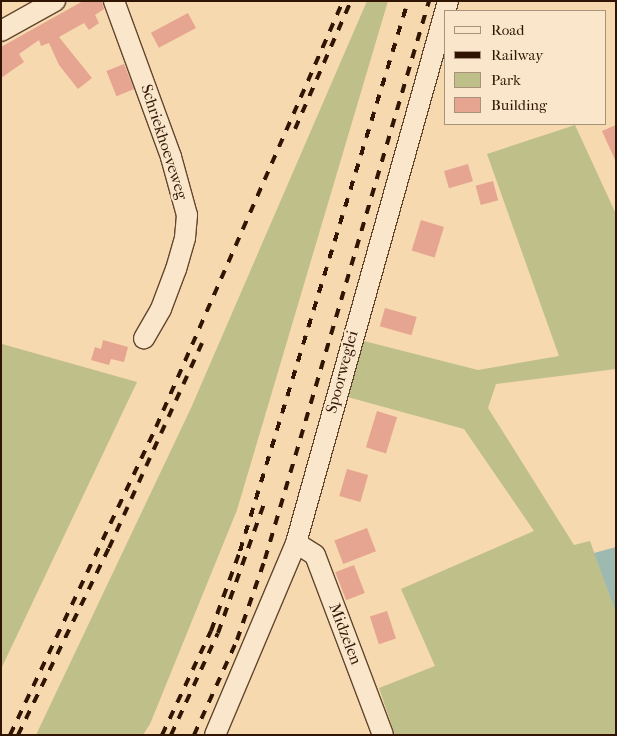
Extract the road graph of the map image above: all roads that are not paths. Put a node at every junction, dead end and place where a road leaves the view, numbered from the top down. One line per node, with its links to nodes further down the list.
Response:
1 (55, 1): 4 (street)
2 (114, 1): 5 (street, Schriekhoeveweg)
3 (444, 15): 6 (street, Spoorweglei)
4 (1, 30)
5 (144, 339)
6 (296, 543): 7 (street, Spoorweglei); 8 (street, Midzelen)
7 (215, 735)
8 (383, 735)

